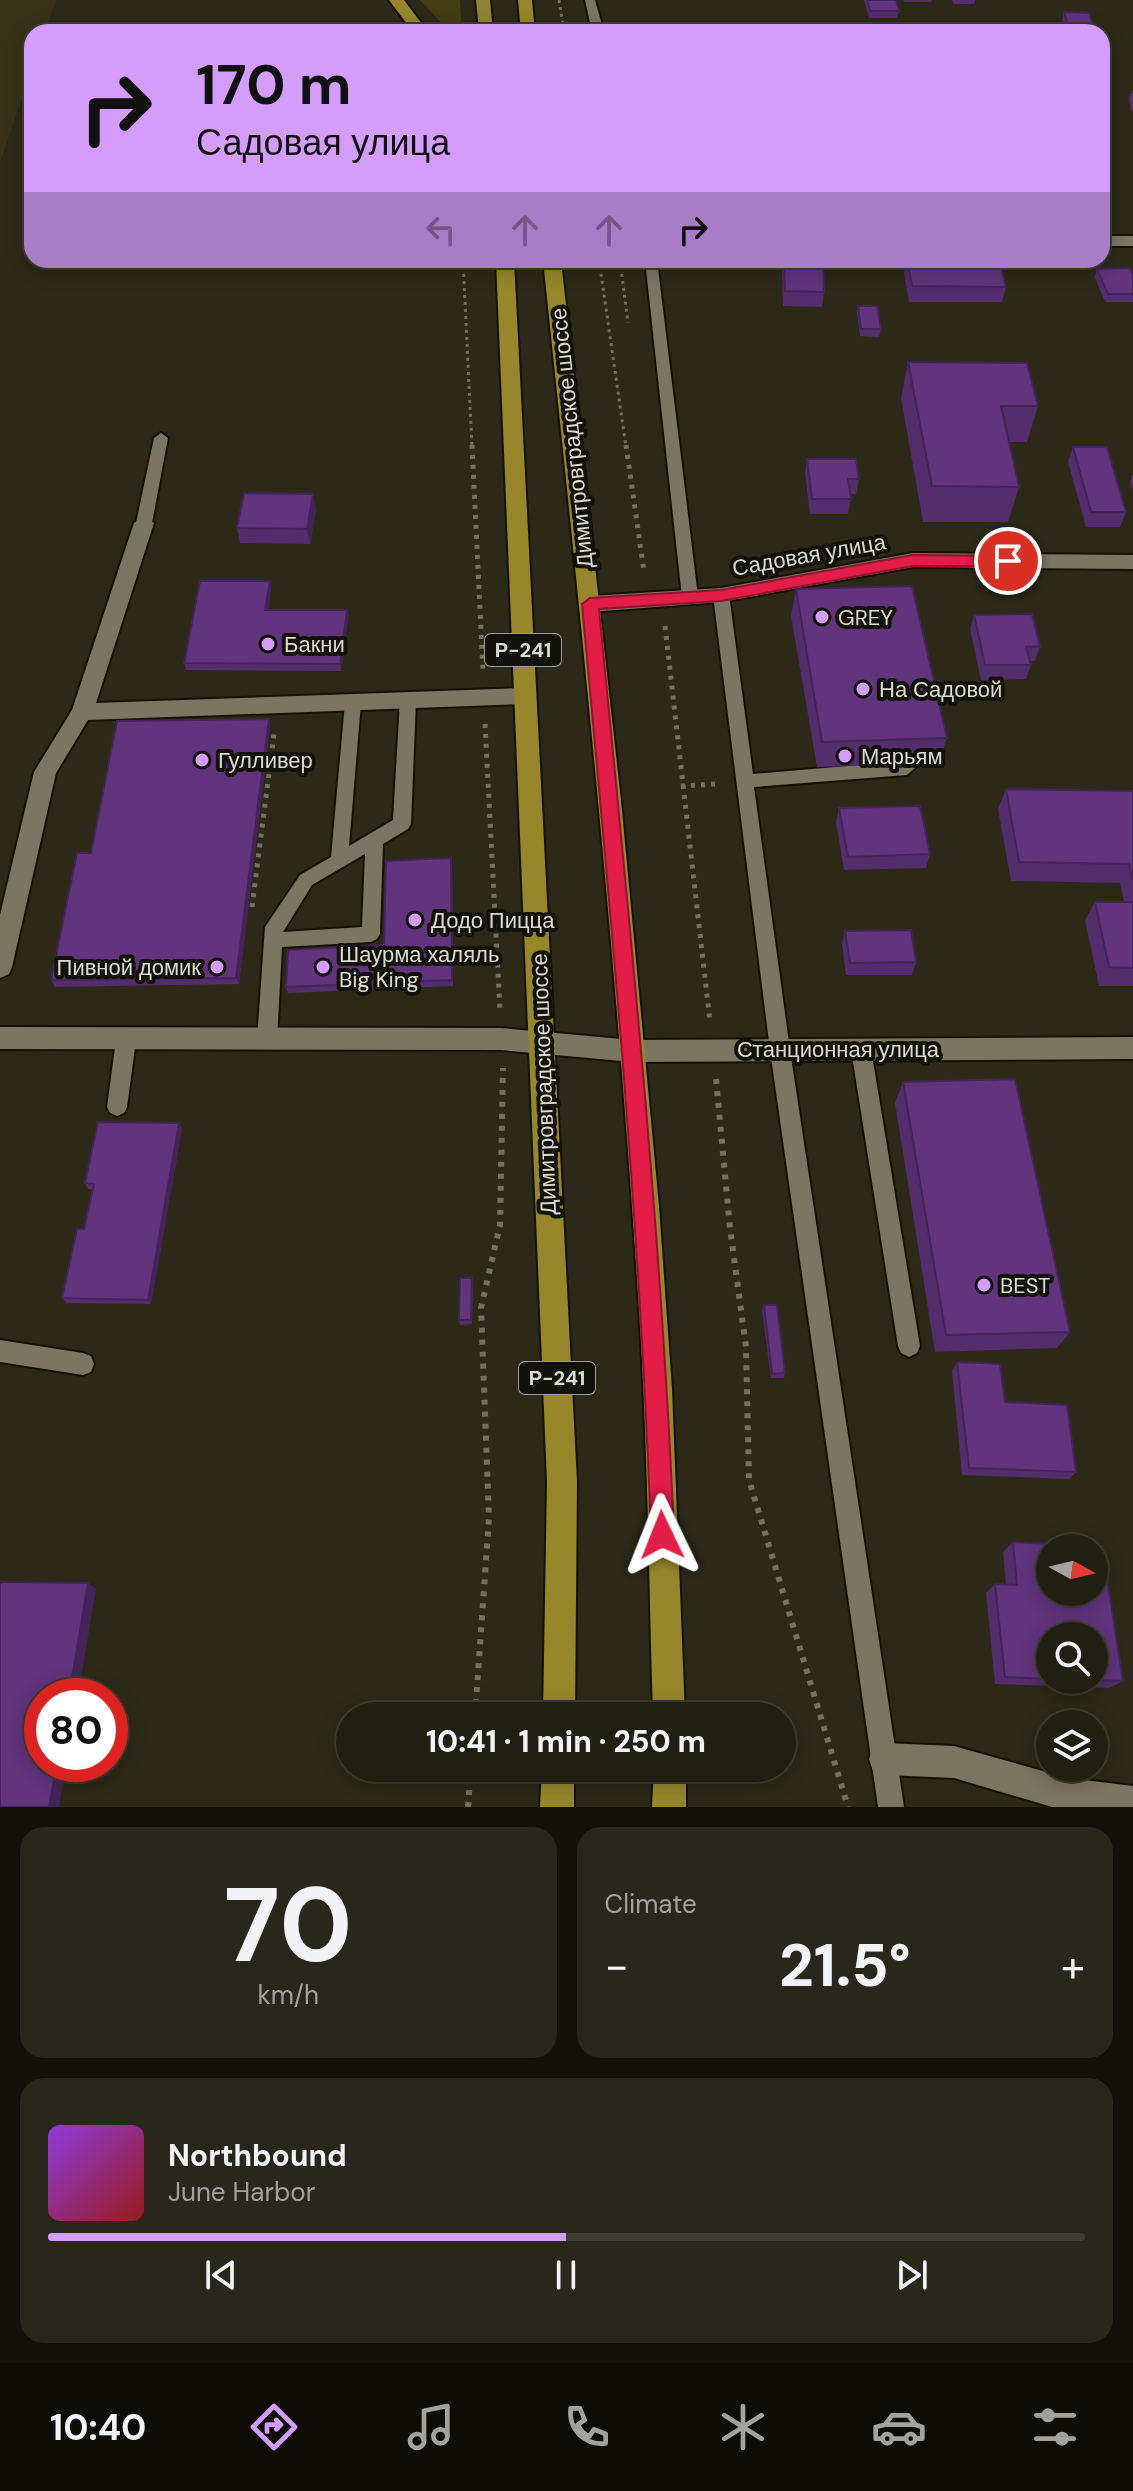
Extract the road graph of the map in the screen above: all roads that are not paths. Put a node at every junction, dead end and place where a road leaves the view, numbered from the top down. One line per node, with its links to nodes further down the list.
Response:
1 (396, 0): 5 (highway)
2 (483, 0): 6 (main road)
3 (525, 0): 7 (highway)
4 (590, 0): 8 (lane)
5 (415, 24)
6 (485, 24)
7 (527, 24)
8 (596, 24)
9 (1110, 241): 10 (street)
10 (1133, 241)
11 (505, 268): 20 (highway, Димитровградское шоссе / Р-241)
12 (553, 268): 19 (highway, Димитровградское шоссе / Р-241)
13 (652, 268): 18 (lane)
14 (161, 438): 15 (lane)
15 (144, 523): 23 (street)
16 (1133, 562): 17 (street, Садовая улица)
17 (721, 595): 18 (street, Садовая улица); 25 (lane)
18 (690, 597): 19 (street, Садовая улица)
19 (590, 604): 38 (highway, Димитровградское шоссе / Р-241)
20 (525, 696): 21 (street); 34 (highway, Димитровградское шоссе / Р-241)
21 (408, 700): 22 (street); 26 (lane)
22 (353, 703): 23 (street); 27 (lane)
23 (82, 712): 28 (street)
24 (907, 768): 25 (lane)
25 (748, 781): 37 (lane)
26 (374, 840): 27 (lane); 29 (lane)
27 (339, 861): 29 (lane)
28 (5, 919): 30 (street)
29 (273, 940): 33 (lane)
30 (0, 967)
31 (0, 1038): 32 (street, Станционная улица)
32 (126, 1040): 33 (street, Станционная улица); 39 (lane)
33 (267, 1040): 34 (street, Станционная улица)
34 (543, 1041): 38 (street, Станционная улица); 43 (highway, Димитровградское шоссе / Р-241)
35 (1133, 1048): 36 (street, Станционная улица)
36 (861, 1049): 37 (street, Станционная улица); 40 (lane)
37 (780, 1050): 38 (street, Станционная улица); 45 (lane)
38 (633, 1051): 44 (highway, Димитровградское шоссе / Р-241)
39 (117, 1107)
40 (909, 1346)
41 (0, 1351): 42 (lane)
42 (83, 1364)
43 (559, 1702)
44 (668, 1702)
45 (885, 1759): 48 (street); 51 (lane)
46 (558, 1782): 49 (highway)
47 (670, 1782): 50 (highway)
48 (1133, 1803)
49 (557, 1807)
50 (669, 1807)
51 (891, 1807)

